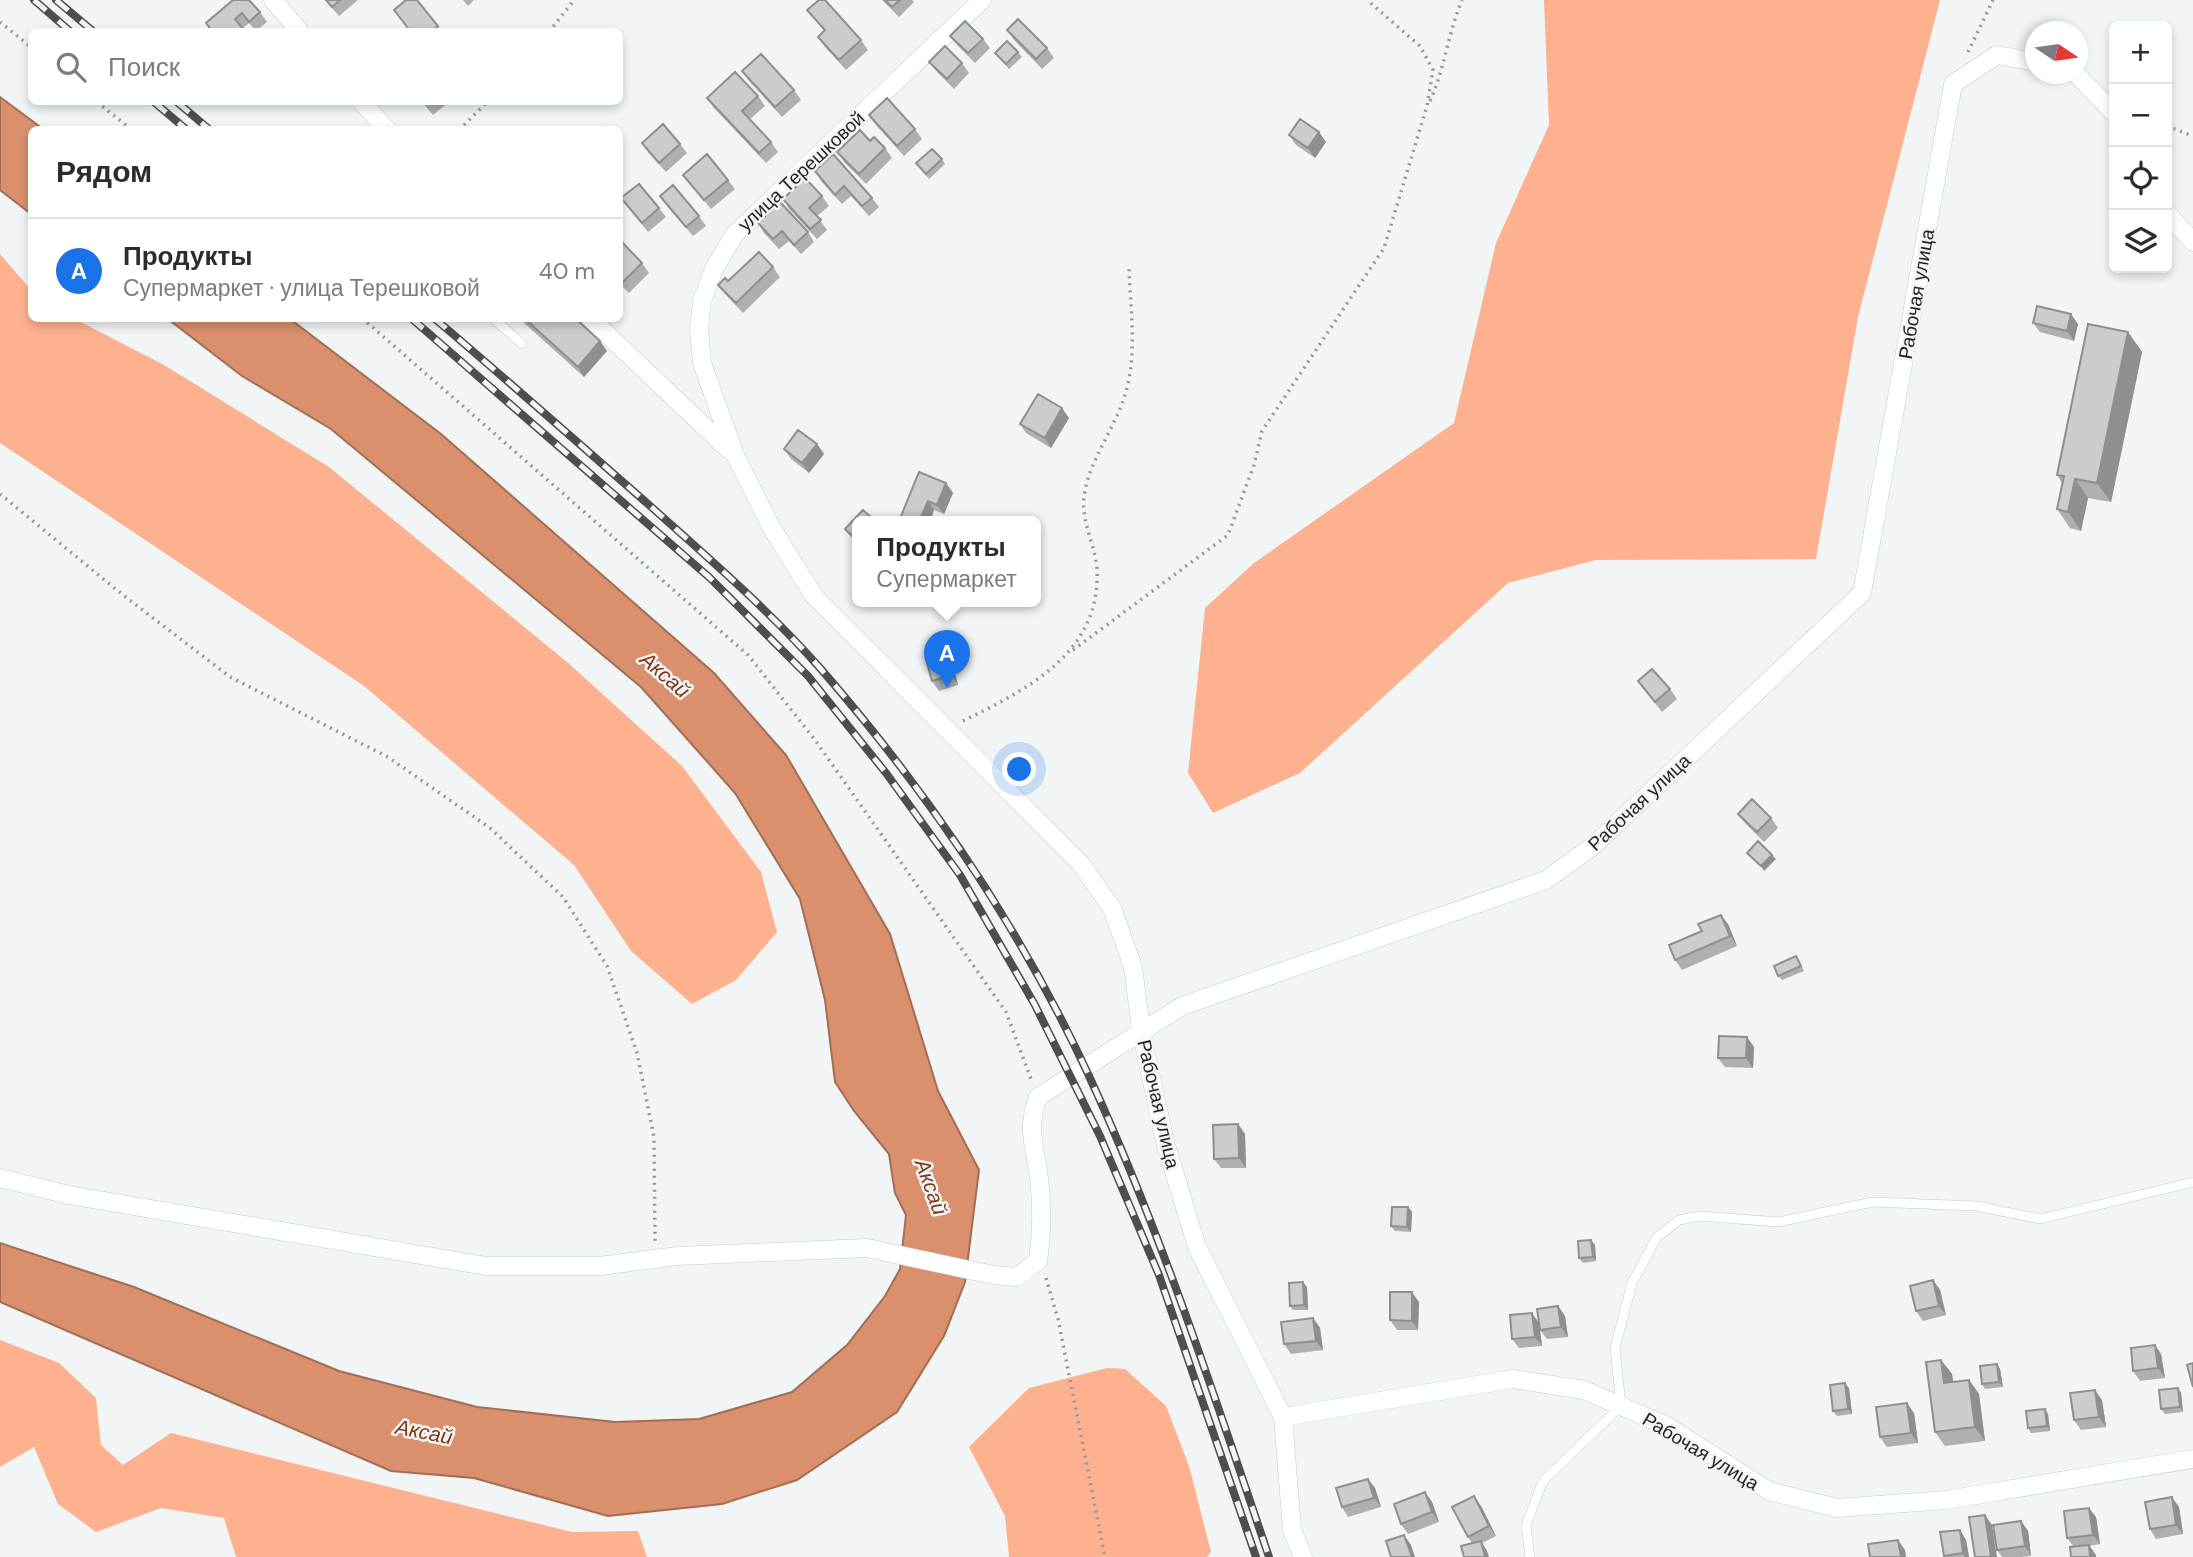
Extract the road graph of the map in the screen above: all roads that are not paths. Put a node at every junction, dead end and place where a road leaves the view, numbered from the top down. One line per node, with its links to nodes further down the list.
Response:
1 (273, 0): 3 (street)
2 (982, 0): 14 (street, улица Терешковой)
3 (297, 28)
4 (2025, 60): 15 (street, Рабочая улица)
5 (2086, 84): 7 (street)
6 (365, 105): 8 (street)
7 (2109, 108)
8 (383, 126)
9 (2172, 219): 10 (street)
10 (2193, 242)
11 (498, 322): 13 (lane)
12 (594, 322): 14 (street)
13 (522, 344)
14 (734, 455): 15 (street, улица Терешковой)
15 (1141, 1030): 16 (street); 19 (street, Рабочая улица)
16 (0, 1178)
17 (2193, 1182): 18 (lane)
18 (1621, 1406): 19 (street, Рабочая улица); 20 (street, Рабочая улица); 22 (lane)
19 (1283, 1418): 21 (street)
20 (2193, 1458)
21 (1303, 1557)
22 (1531, 1557)

